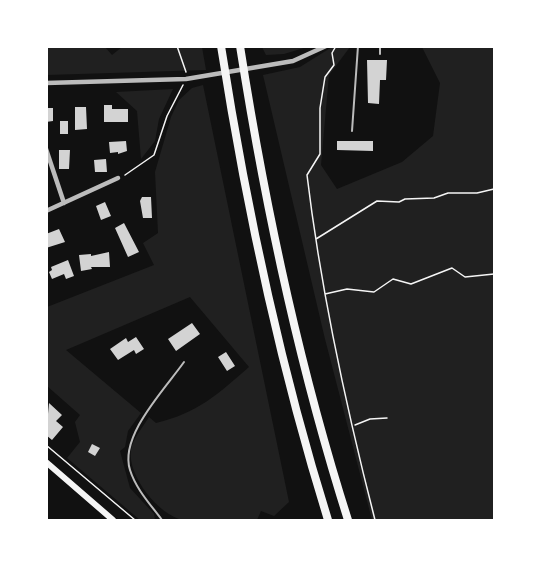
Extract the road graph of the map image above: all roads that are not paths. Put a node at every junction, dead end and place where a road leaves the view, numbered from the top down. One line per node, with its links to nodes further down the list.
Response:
1 (221, 46): 17 (highway)
2 (240, 46): 18 (highway)
3 (326, 46): 7 (street)
4 (358, 46): 8 (lane)
5 (380, 46): 6 (lane)
6 (380, 54)
7 (46, 83)
8 (352, 131)
9 (46, 149): 11 (street)
10 (118, 178): 11 (street)
11 (64, 203): 12 (street)
12 (46, 211)
13 (184, 362): 16 (lane)
14 (46, 462): 15 (main road)
15 (113, 520)
16 (162, 520)
17 (328, 520)
18 (348, 520)

